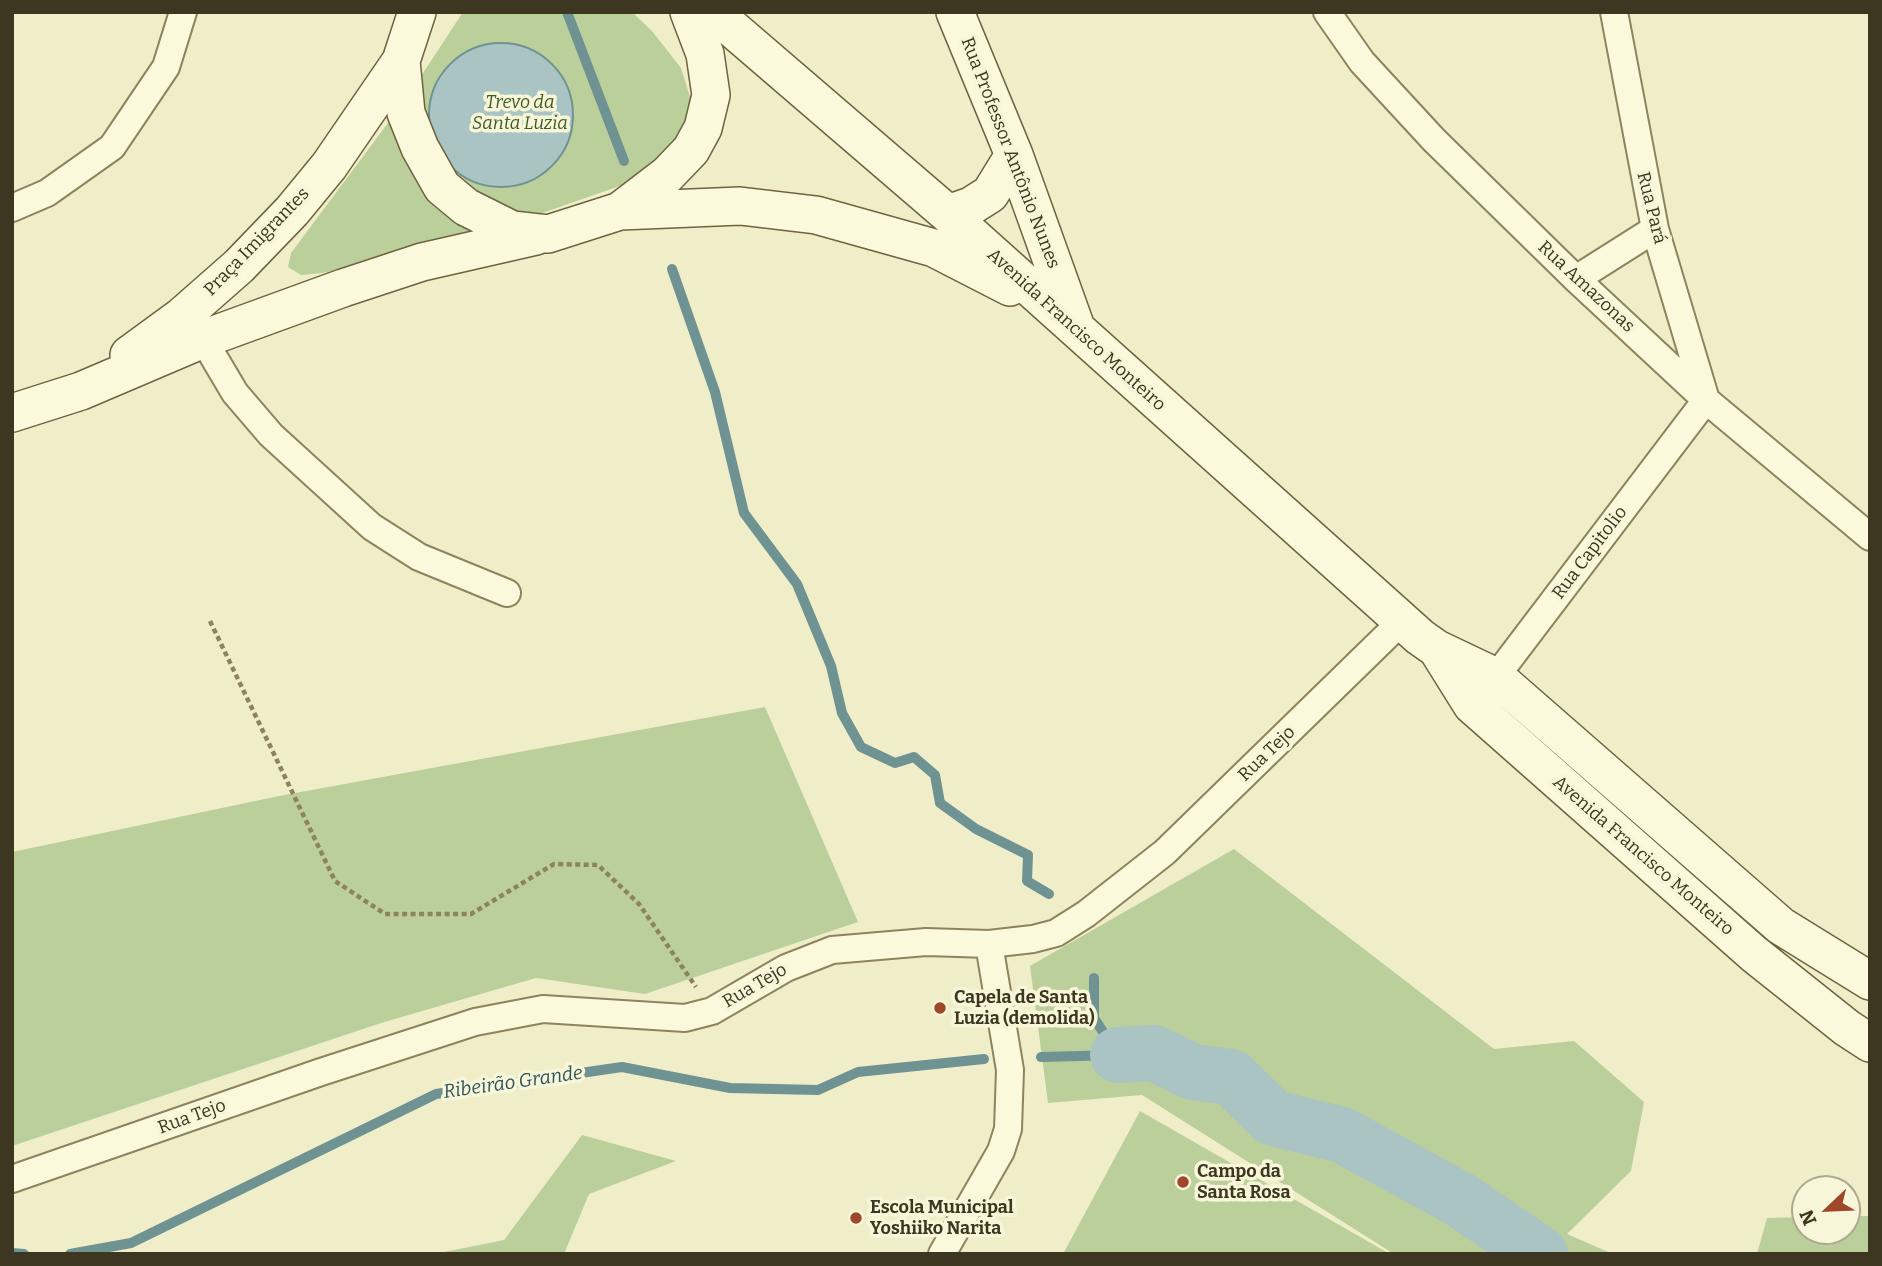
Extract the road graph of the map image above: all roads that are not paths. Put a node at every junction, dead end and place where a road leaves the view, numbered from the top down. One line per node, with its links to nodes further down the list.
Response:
1 (183, 12): 10 (street)
2 (417, 12): 8 (main road)
3 (689, 12): 11 (main road)
4 (713, 12): 12 (main road, Avenida Francisco Monteiro)
5 (955, 12): 9 (main road, Rua Professor Antônio Nunes)
6 (1327, 12): 15 (street, Rua Amazonas)
7 (1614, 12): 13 (street, Rua Pará)
8 (401, 61): 14 (main road); 18 (main road, Praça Imigrantes)
9 (1014, 155): 12 (main road); 16 (main road, Rua Professor Antônio Nunes)
10 (12, 208)
11 (621, 211): 14 (main road); 16 (main road)
12 (948, 214): 16 (main road, Avenida Francisco Monteiro)
13 (1655, 229): 15 (street); 19 (street, Rua Pará)
14 (548, 234): 17 (main road)
15 (1576, 279): 19 (street, Rua Amazonas)
16 (1068, 323): 23 (main road, Avenida Francisco Monteiro)
17 (204, 339): 18 (main road); 22 (street)
18 (81, 391): 20 (main road)
19 (1706, 400): 21 (street, Rua Amazonas); 25 (street, Rua Capitolio)
20 (12, 413)
21 (1870, 537)
22 (507, 593)
23 (1402, 621): 24 (main road, Avenida Francisco Monteiro); 27 (street, Rua Tejo)
24 (1437, 649): 25 (main road, Avenida Francisco Monteiro); 26 (main road, Avenida Francisco Monteiro)
25 (1496, 677): 26 (street, Rua Capitolio); 28 (main road, Avenida Francisco Monteiro)
26 (1472, 705): 29 (main road, Avenida Francisco Monteiro)
27 (989, 944): 30 (street, Rua Tejo); 31 (street)
28 (1870, 981)
29 (1870, 1043)
30 (12, 1179)
31 (942, 1254)

